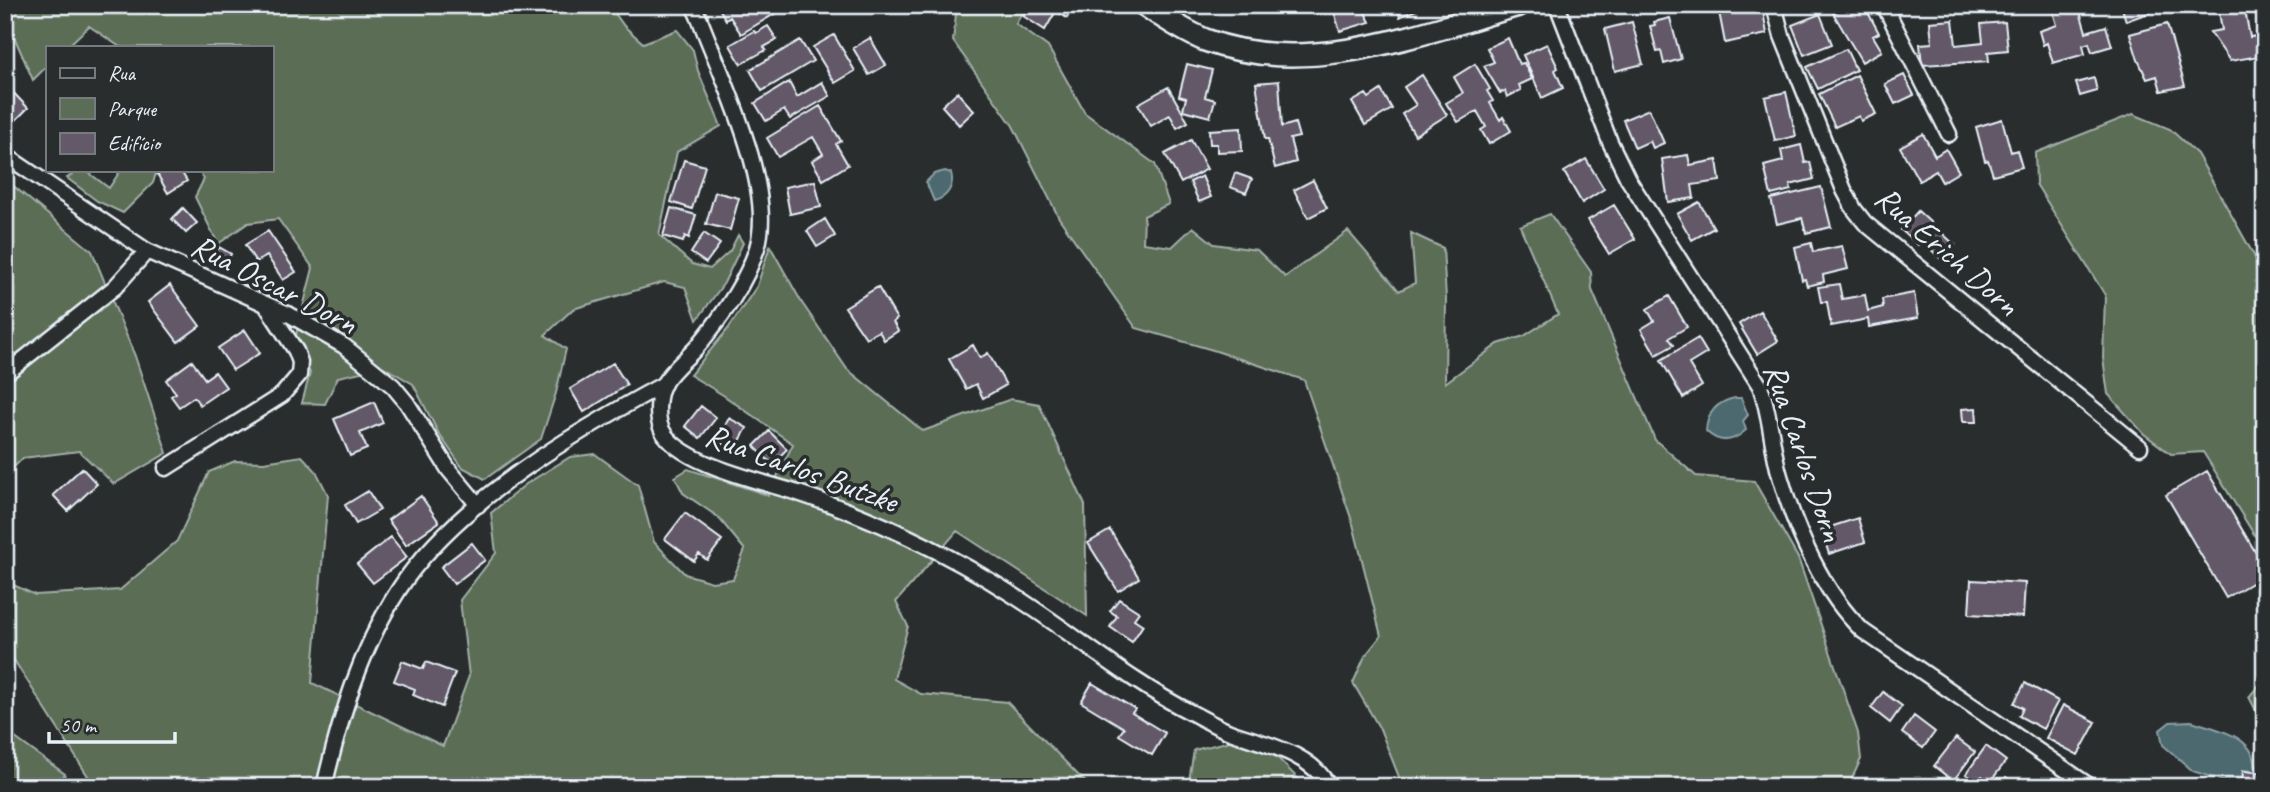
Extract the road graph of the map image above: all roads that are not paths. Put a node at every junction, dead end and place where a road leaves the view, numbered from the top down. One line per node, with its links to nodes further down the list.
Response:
1 (693, 5): 12 (street)
2 (1144, 5): 3 (street)
3 (1519, 5)
4 (1557, 5): 18 (street, Rua Carlos Dorn)
5 (1774, 5): 13 (street, Rua Erich Dorn)
6 (1884, 5): 7 (street)
7 (1949, 134)
8 (5, 155): 9 (street, Rua Oscar Dorn)
9 (147, 251): 10 (street, Rua Oscar Dorn); 11 (street)
10 (265, 304): 14 (street); 15 (street, Rua Oscar Dorn)
11 (5, 374)
12 (664, 384): 15 (street); 17 (street, Rua Carlos Butzke)
13 (2140, 447)
14 (166, 468)
15 (478, 505): 16 (street)
16 (324, 787)
17 (1329, 787)
18 (2091, 787)

